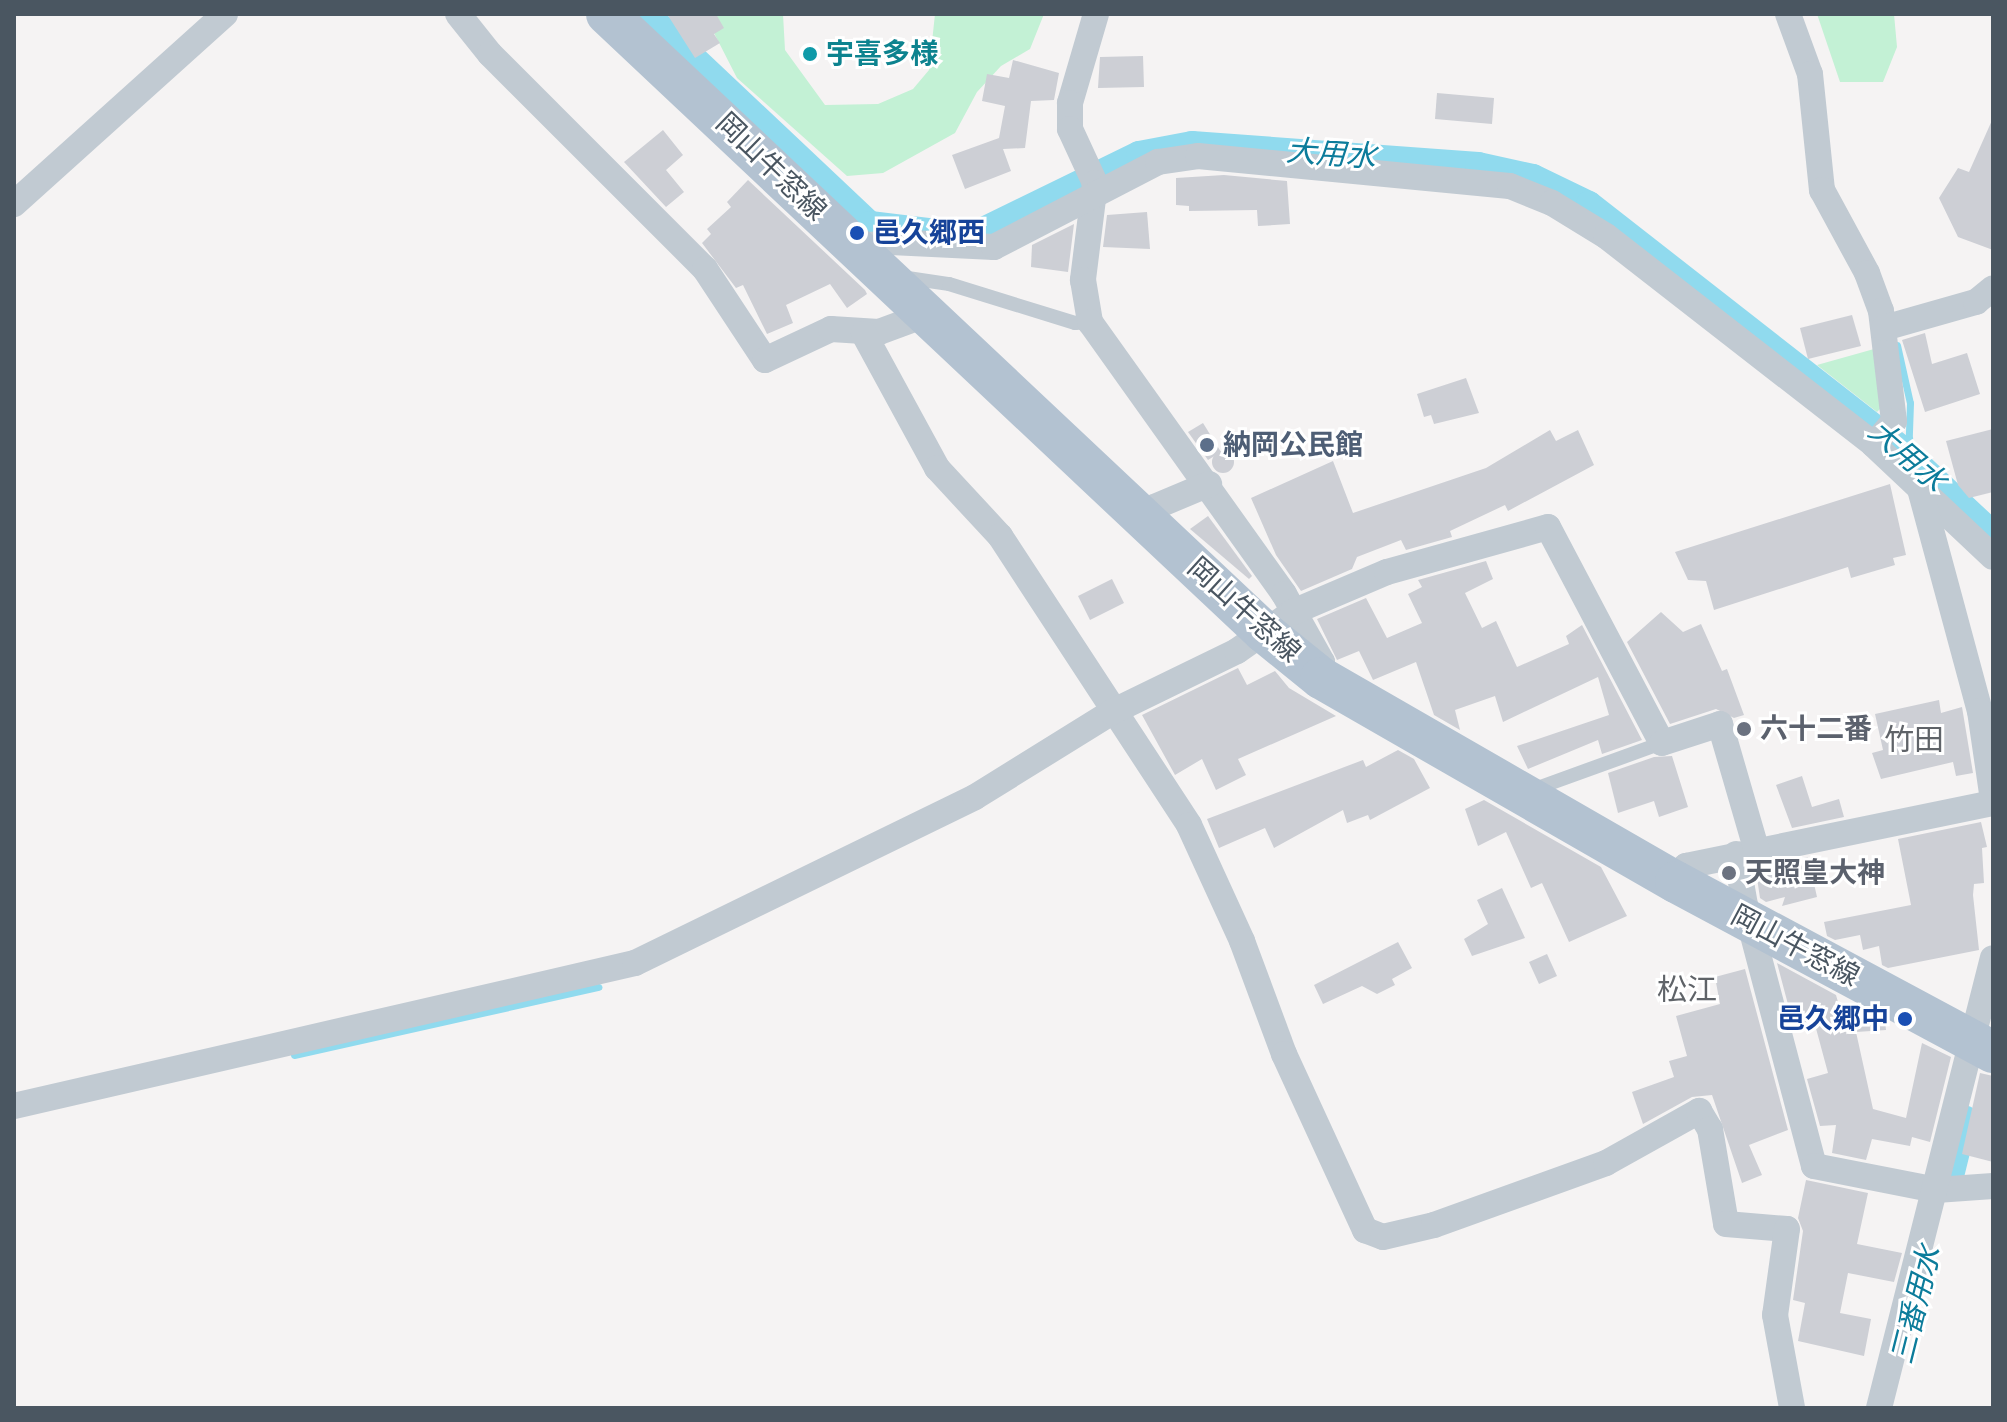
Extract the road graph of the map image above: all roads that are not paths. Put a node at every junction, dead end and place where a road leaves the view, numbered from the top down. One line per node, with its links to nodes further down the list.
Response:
1 (225, 14): 7 (street)
2 (458, 14): 14 (street)
3 (1096, 14): 6 (street)
4 (1788, 14): 13 (street)
5 (610, 16): 8 (main road, 岡山牛窓線)
6 (1094, 181): 8 (street); 12 (street); 15 (street)
7 (14, 204)
8 (856, 247): 9 (main road, 岡山牛窓線)
9 (889, 281): 11 (main road, 岡山牛窓線); 12 (lane)
10 (1993, 288): 13 (street)
11 (925, 315): 14 (street); 18 (main road, 岡山牛窓線)
12 (1090, 322): 16 (street)
13 (1884, 328): 15 (street)
14 (864, 334): 21 (street)
15 (1880, 437): 17 (street)
16 (1209, 484): 18 (street); 20 (street)
17 (1920, 487): 19 (street); 24 (street)
18 (1144, 519): 20 (main road, 岡山牛窓線)
19 (1993, 557)
20 (1279, 622): 21 (street); 22 (street); 23 (main road, 岡山牛窓線)
21 (1112, 712): 30 (street); 33 (street)
22 (1662, 743): 23 (lane); 25 (street)
23 (1527, 799): 26 (main road, 岡山牛窓線)
24 (1993, 802): 25 (street)
25 (1747, 852): 26 (street); 27 (street)
26 (1676, 882): 27 (main road, 岡山牛窓線)
27 (1754, 925): 29 (main road, 岡山牛窓線); 32 (street)
28 (1993, 958): 29 (street)
29 (1984, 1046): 32 (street)
30 (14, 1106)
31 (1993, 1186): 32 (street)
32 (1936, 1190): 34 (street)
33 (1792, 1408)
34 (1879, 1408)

